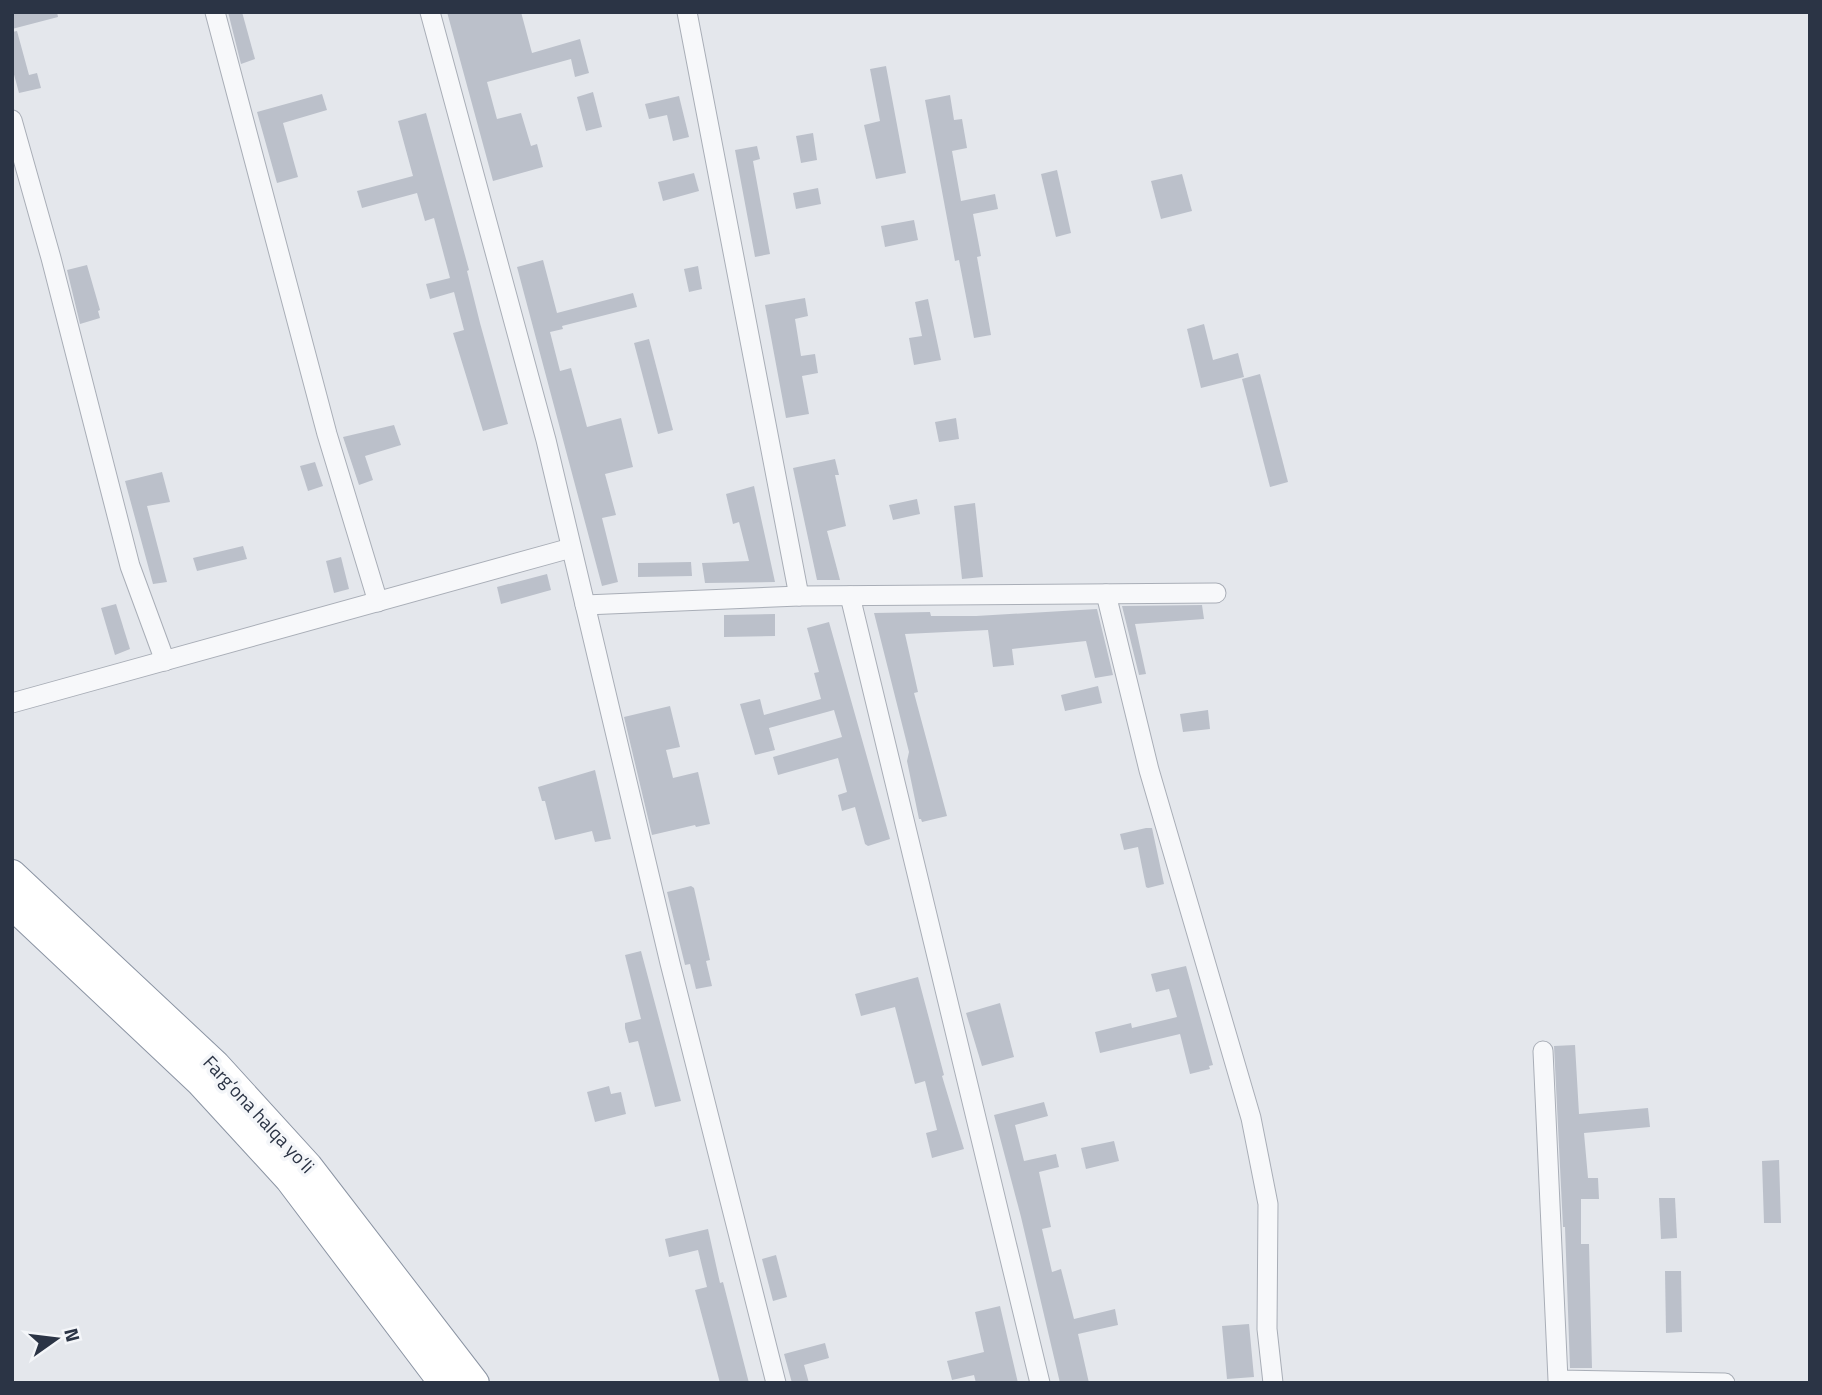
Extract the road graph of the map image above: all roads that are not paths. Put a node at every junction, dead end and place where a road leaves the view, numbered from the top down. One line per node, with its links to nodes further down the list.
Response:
1 (215, 12): 10 (street)
2 (430, 12): 5 (street)
3 (687, 12): 8 (street)
4 (12, 120): 12 (street)
5 (571, 548): 10 (street); 11 (street)
6 (1216, 593): 7 (street)
7 (1105, 594): 9 (street); 21 (street)
8 (799, 596): 9 (street); 11 (street)
9 (850, 596): 20 (street)
10 (378, 602): 12 (street)
11 (585, 605): 19 (street)
12 (165, 661): 13 (street)
13 (12, 704)
14 (12, 874): 18 (highway, Farg‘ona halqa yo‘li)
15 (12, 905): 17 (highway, Farg‘ona halqa yo‘li)
16 (1543, 1051): 22 (street)
17 (443, 1383)
18 (475, 1383)
19 (776, 1383)
20 (1040, 1383)
21 (1273, 1383)
22 (1725, 1383)

